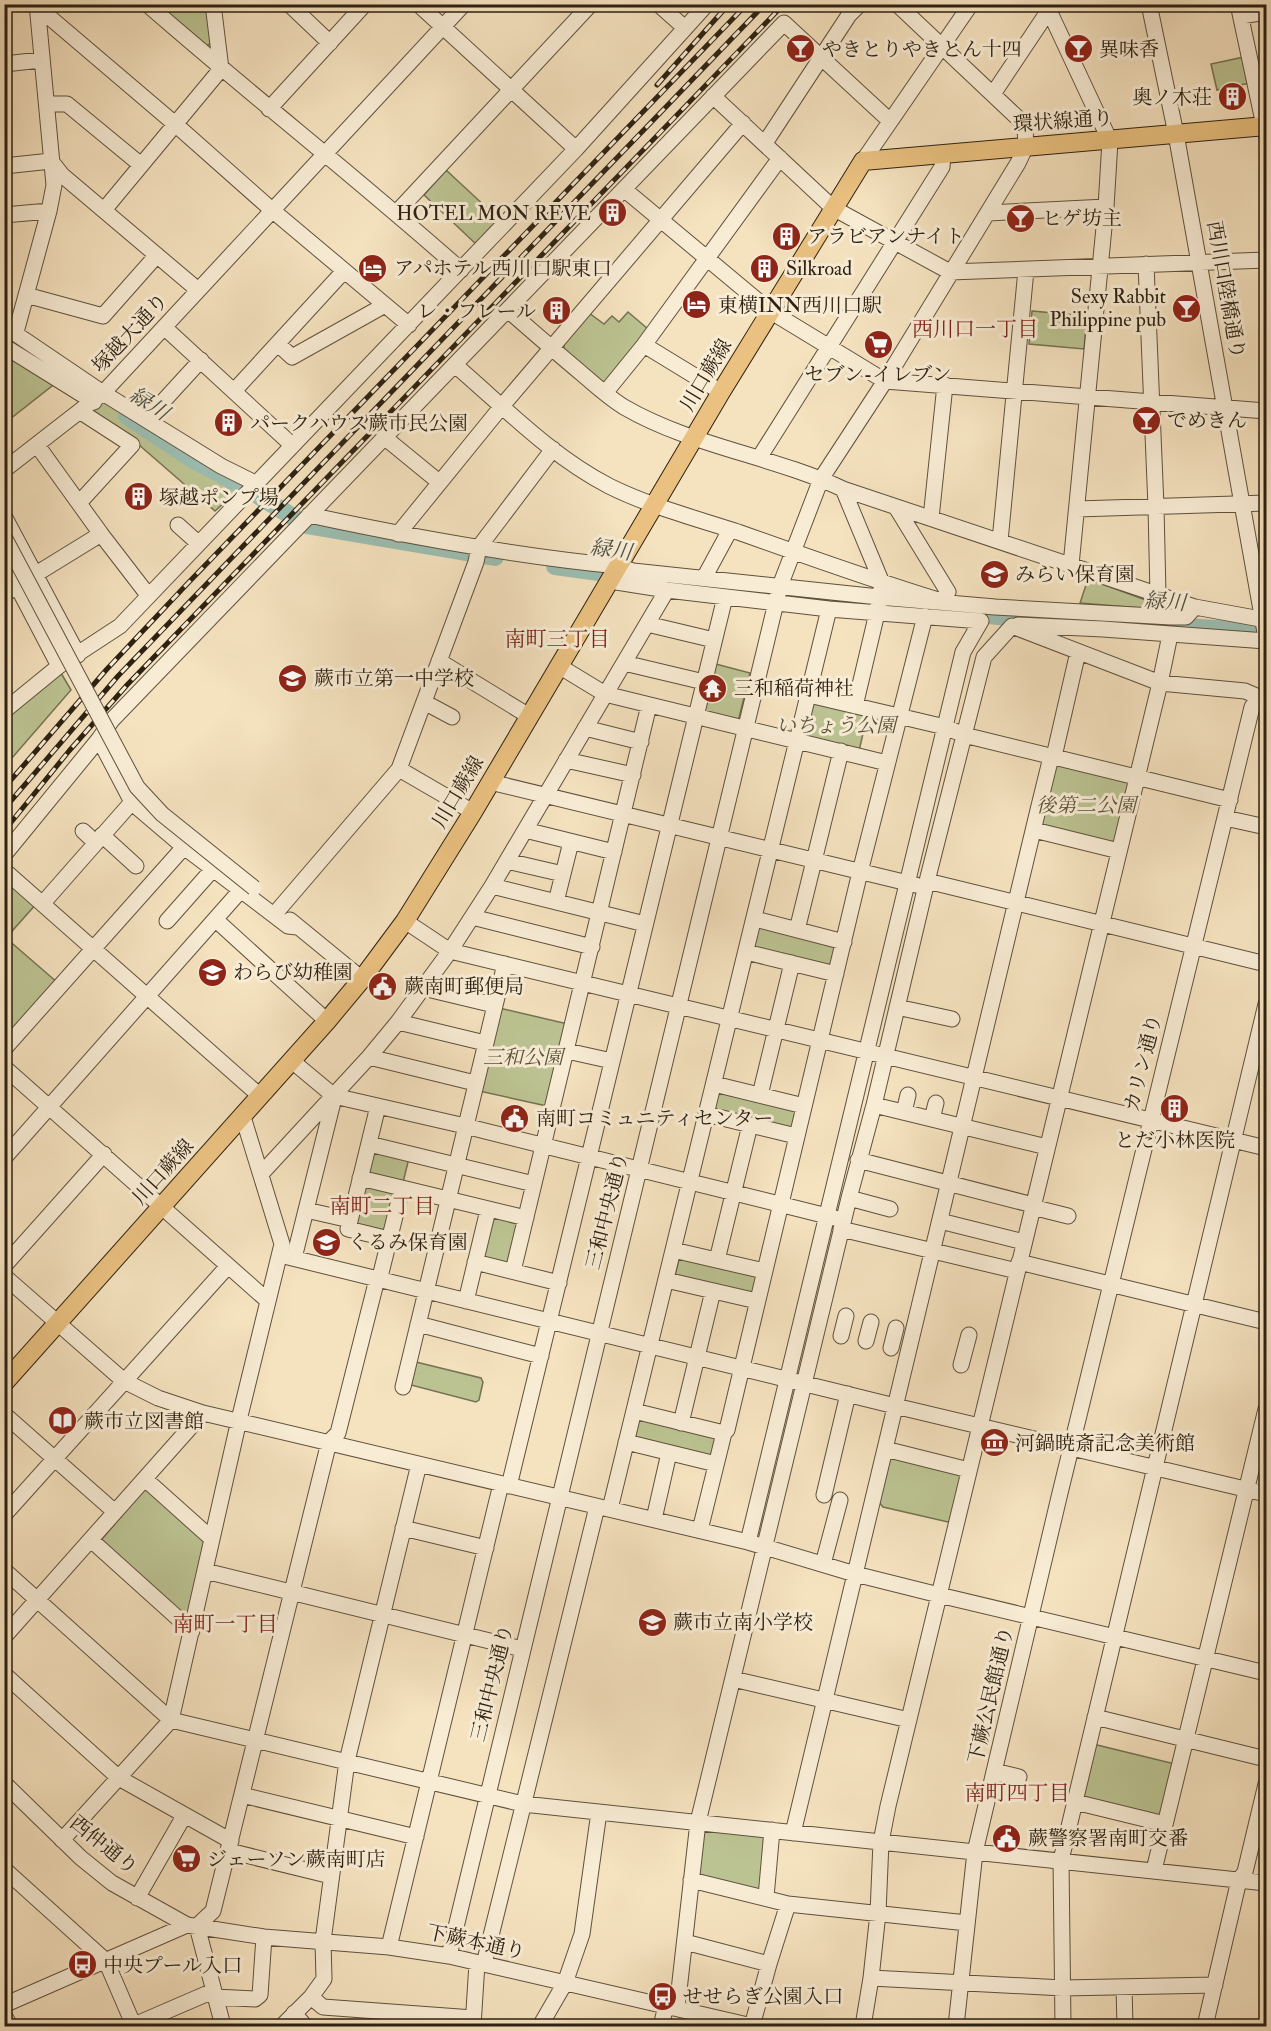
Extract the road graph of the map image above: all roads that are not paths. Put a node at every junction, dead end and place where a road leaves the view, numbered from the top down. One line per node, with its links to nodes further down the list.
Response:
1 (147, 4): 28 (street)
2 (213, 4): 28 (street)
3 (289, 4): 23 (street)
4 (365, 4): 23 (street)
5 (418, 4): 21 (street)
6 (464, 4): 21 (street, 塚越大通り)
7 (591, 4): 29 (street)
8 (658, 4): 22 (street)
9 (707, 4): 22 (street)
10 (897, 4): 24 (street)
11 (970, 4): 24 (street)
12 (1046, 4): 30 (street); 39 (street)
13 (1137, 4): 20 (street)
14 (1149, 4): 20 (street, 西川口陸橋通り)
15 (1160, 4): 20 (street)
16 (36, 5): 26 (street); 36 (street)
17 (857, 8): 25 (street)
18 (1240, 10): 19 (street); 37 (street)
19 (1266, 12)
20 (1153, 25): 38 (street, 西川口陸橋通り)
21 (443, 27): 29 (street); 43 (street, 塚越大通り)
22 (685, 28): 42 (street)
23 (330, 43): 33 (street)
24 (941, 46): 30 (street); 34 (street)
25 (821, 57): 31 (street); 34 (street); 40 (street)
26 (41, 60): 27 (street); 32 (street)
27 (4, 64)
28 (221, 69): 33 (street); 36 (street)
29 (512, 90): 42 (street); 56 (street)
30 (993, 94): 41 (street)
31 (713, 96): 35 (street); 50 (street)
32 (47, 104): 46 (street); 48 (street)
33 (269, 109): 43 (street)
34 (890, 121): 47 (street)
35 (743, 123): 40 (street); 59 (street)
36 (175, 124): 48 (street); 54 (street)
37 (1266, 129): 38 (main road, 環状線通り)
38 (1176, 134): 39 (main road, 環状線通り); 64 (street, 西川口陸橋通り)
39 (1110, 141): 41 (main road, 環状線通り); 51 (street)
40 (765, 143): 45 (street)
41 (1026, 146): 44 (main road, 環状線通り); 57 (street, 三和中央通り)
42 (576, 149): 67 (street)
43 (326, 153): 54 (street, 塚越大通り); 56 (street)
44 (943, 154): 47 (main road, 環状線通り); 60 (street)
45 (780, 158): 52 (street); 62 (street)
46 (51, 161): 49 (street); 53 (street); 55 (street)
47 (863, 161): 52 (main road, 川口蕨線)
48 (141, 165): 53 (street)
49 (4, 166)
50 (625, 190): 59 (street); 74 (street)
51 (1106, 207): 57 (street); 66 (street)
52 (833, 208): 60 (street); 75 (main road, 川口蕨線)
53 (104, 210): 61 (street)
54 (272, 210): 69 (street); 71 (street, 塚越大通り)
55 (49, 211): 58 (street); 72 (street)
56 (396, 213): 67 (street)
57 (988, 213): 70 (street, 三和中央通り)
58 (4, 215)
59 (659, 220): 62 (street); 82 (street)
60 (895, 241): 70 (street); 81 (street)
61 (157, 255): 71 (street); 72 (street)
62 (707, 260): 75 (street); 80 (street)
63 (1266, 260): 64 (street)
64 (1199, 261): 65 (street); 96 (street, 西川口陸橋通り)
65 (1146, 264): 66 (street); 94 (street)
66 (1099, 266): 68 (street); 92 (street)
67 (461, 270): 76 (street)
68 (1026, 270): 70 (street); 89 (street)
69 (344, 271): 73 (street); 79 (street)
70 (950, 272): 86 (street, 三和中央通り)
71 (198, 290): 77 (street, 塚越大通り)
72 (26, 295): 78 (street)
73 (385, 306): 76 (street); 79 (street)
74 (509, 311): 82 (street); 85 (street)
75 (770, 311): 81 (street); 90 (main road, 川口蕨線)
76 (409, 325): 102 (street)
77 (164, 327): 84 (street); 93 (street, 塚越大通り)
78 (10, 329): 93 (street)
79 (278, 344): 88 (street)
80 (644, 345): 90 (street); 91 (street)
81 (828, 347): 86 (street); 104 (street)
82 (551, 348): 91 (street); 95 (street)
83 (7, 353): 93 (street)
84 (201, 360): 88 (street); 98 (street)
85 (455, 365): 95 (street); 99 (street)
86 (885, 381): 87 (street); 106 (street, 三和中央通り)
87 (945, 385): 89 (street); 119 (street)
88 (234, 391): 102 (street)
89 (1015, 391): 92 (street); 125 (street)
90 (721, 392): 100 (main road, 川口蕨線)
91 (605, 393): 100 (street)
92 (1088, 397): 94 (street); 116 (street)
93 (95, 400): 98 (street); 101 (street, 塚越大通り); 110 (street)
94 (1152, 402): 96 (street); 115 (street)
95 (502, 406): 103 (street); 107 (street)
96 (1226, 408): 97 (street); 113 (street, 西川口陸橋通り)
97 (1266, 411)
98 (147, 419): 108 (street)
99 (384, 437): 107 (street); 117 (street)
100 (695, 437): 104 (street); 112 (main road, 川口蕨線)
101 (37, 445): 105 (street, 塚越大通り); 110 (street)
102 (292, 445): 108 (street)
103 (553, 449): 112 (street); 127 (street)
104 (759, 458): 106 (street)
105 (4, 470)
106 (821, 479): 109 (street); 128 (street, 三和中央通り)
107 (439, 482): 123 (street)
108 (252, 487): 126 (street)
109 (843, 489): 114 (street); 137 (street)
110 (79, 502): 122 (street)
111 (1266, 503): 113 (street)
112 (655, 504): 121 (street); 132 (main road, 川口蕨線)
113 (1243, 505): 115 (street); 129 (street, 西川口陸橋通り)
114 (896, 507): 119 (street); 142 (street)
115 (1156, 507): 116 (street); 140 (street)
116 (1077, 509): 131 (street)
117 (309, 515): 123 (street); 176 (street)
118 (4, 516): 133 (street)
119 (931, 518): 125 (street)
120 (178, 525): 126 (street)
121 (730, 530): 128 (street); 134 (street)
122 (101, 534): 133 (street); 139 (street)
123 (398, 534): 127 (street)
124 (4, 537): 216 (street, bridge)
125 (1000, 541): 131 (street)
126 (198, 543): 139 (street)
127 (479, 547): 132 (street); 155 (street)
128 (794, 552): 137 (street); 138 (street, 三和中央通り)
129 (1259, 558): 147 (street, 西川口陸橋通り)
130 (4, 561): 135 (street)
131 (1071, 565): 140 (street)
132 (615, 573): 134 (street); 136 (street); 158 (main road, 川口蕨線)
133 (36, 574): 154 (street)
134 (704, 578): 138 (street)
135 (11, 590): 157 (street)
136 (667, 590): 141 (street); 148 (street)
137 (880, 590): 138 (street); 142 (street); 145 (street)
138 (779, 594): 141 (street); 144 (street); 174 (street, 三和中央通り)
139 (148, 595): 154 (street)
140 (1158, 595): 143 (street)
141 (725, 597): 152 (street)
142 (941, 601): 143 (street)
143 (1195, 607): 147 (street)
144 (829, 609): 145 (street); 162 (street)
145 (877, 613): 146 (street); 166 (street)
146 (925, 616): 170 (street); 172 (street)
147 (1264, 620): 151 (street, 西川口陸橋通り)
148 (647, 624): 152 (street); 156 (street)
149 (1012, 626): 150 (street); 153 (street); 175 (street)
150 (1170, 635): 151 (street); 160 (street)
151 (1266, 639)
152 (714, 640): 159 (street)
153 (1078, 652): 160 (street); 180 (street)
154 (78, 655): 157 (street)
155 (439, 661): 164 (street); 168 (street)
156 (624, 663): 159 (street); 161 (street)
157 (59, 666): 167 (street)
158 (559, 666): 161 (street); 168 (main road, 川口蕨線)
159 (704, 682): 169 (street)
160 (1160, 683): 163 (street); 185 (street)
161 (605, 694): 165 (street); 173 (street)
162 (809, 694): 166 (street); 177 (street)
163 (1264, 697): 188 (street, カリン通り)
164 (424, 702): 171 (street); 183 (street)
165 (649, 705): 169 (street); 178 (street)
166 (855, 705): 170 (street)
167 (4, 711)
168 (529, 716): 186 (main road, 川口蕨線)
169 (696, 716): 174 (street); 193 (street)
170 (899, 716): 172 (street); 182 (street)
171 (452, 717)
172 (945, 727): 175 (street); 213 (street)
173 (585, 728): 178 (street); 181 (street)
174 (746, 729): 177 (street); 198 (street, 三和中央通り)
175 (964, 735): 180 (street); 214 (street)
176 (99, 739): 189 (street); 205 (street)
177 (798, 741): 179 (street); 202 (street)
178 (641, 742): 184 (street)
179 (841, 752): 182 (street); 207 (street)
180 (1051, 757): 185 (street); 196 (street)
181 (566, 760): 184 (street); 187 (street)
182 (886, 763): 211 (street)
183 (399, 770): 190 (street); 220 (street)
184 (633, 776): 191 (street)
185 (1137, 778): 188 (street); 203 (street)
186 (490, 782): 187 (street); 190 (main road, 川口蕨線)
187 (545, 796): 191 (street); 195 (street)
188 (1230, 800): 192 (street, カリン通り)
189 (132, 802): 199 (street); 201 (street)
190 (473, 812): 226 (main road, 川口蕨線)
191 (624, 814): 193 (street); 204 (street)
192 (1225, 818): 194 (street); 232 (street, カリン通り)
193 (669, 826): 198 (street); 228 (street)
194 (1266, 827)
195 (525, 830): 200 (street); 206 (street)
196 (1034, 830): 203 (street); 219 (street)
197 (83, 831): 199 (street)
198 (720, 838): 202 (street); 248 (street, 三和中央通り)
199 (99, 839): 208 (street); 218 (street)
200 (571, 842): 204 (street); 212 (street)
201 (184, 847): 209 (street); 234 (street)
202 (771, 851): 207 (street); 223 (street)
203 (1119, 851): 227 (street)
204 (615, 852): 221 (street)
205 (4, 855)
206 (507, 861): 212 (street); 215 (street)
207 (815, 861): 211 (street); 230 (street)
208 (136, 866)
209 (213, 869): 216 (street); 225 (street)
210 (4, 870): 218 (street)
211 (860, 872): 213 (street); 231 (street)
212 (563, 874): 217 (street)
213 (907, 883): 214 (street); 259 (street)
214 (927, 884): 219 (street); 249 (street)
215 (492, 886): 217 (street); 222 (street)
216 (247, 889): 220 (street); 224 (street); 229 (street)
217 (556, 902): 221 (street)
218 (43, 903): 234 (street)
219 (1016, 903): 227 (street); 265 (street)
220 (279, 909): 229 (street)
221 (600, 913): 228 (street); 233 (street)
222 (472, 917): 233 (street); 235 (street)
223 (755, 919): 230 (street); 236 (street)
224 (216, 920): 245 (street); 252 (street)
225 (167, 921)
226 (405, 921): 235 (street); 241 (main road, 川口蕨線)
227 (1101, 923): 232 (street); 272 (street)
228 (645, 924): 244 (street)
229 (297, 927): 241 (street)
230 (797, 930): 231 (street)
231 (844, 942): 240 (street)
232 (1194, 945): 239 (street); 282 (street, カリン通り)
233 (592, 947): 242 (street)
234 (94, 948): 245 (street); 257 (street)
235 (450, 951): 238 (street); 243 (street)
236 (746, 952): 237 (street); 250 (street)
237 (792, 963): 240 (street); 254 (street)
238 (505, 964): 242 (street); 247 (street)
239 (1266, 964)
240 (837, 974): 255 (street)
241 (362, 979): 252 (main road, 川口蕨線)
242 (583, 983): 244 (street); 258 (street)
243 (423, 988): 247 (street); 253 (street)
244 (628, 994): 248 (street); 263 (street)
245 (148, 997): 270 (street); 277 (street)
246 (1266, 1004): 287 (street)
247 (494, 1005): 256 (street)
248 (679, 1006): 250 (street); 297 (street, 三和中央通り)
249 (897, 1007): 251 (street); 260 (street)
250 (730, 1019): 254 (street); 267 (street)
251 (952, 1019)
252 (327, 1021): 262 (main road, 川口蕨線)
253 (398, 1022): 256 (street); 261 (street)
254 (776, 1030): 255 (street); 268 (street)
255 (821, 1041): 259 (street); 276 (street)
256 (484, 1043): 266 (street)
257 (4, 1049)
258 (567, 1051): 263 (street); 289 (street)
259 (866, 1052): 260 (street); 313 (street)
260 (885, 1056): 265 (street); 274 (street)
261 (369, 1057): 266 (street); 271 (street)
262 (292, 1061): 270 (main road, 川口蕨線); 271 (street)
263 (612, 1061): 293 (street)
264 (4, 1066): 277 (street)
265 (974, 1078): 272 (street); 285 (street)
266 (475, 1083): 284 (street)
267 (714, 1084): 268 (street); 279 (street)
268 (760, 1095): 276 (street)
269 (908, 1095): 278 (street)
270 (260, 1096): 280 (main road, 川口蕨線)
271 (334, 1096): 275 (street); 298 (street); 311 (street)
272 (1060, 1099): 282 (street); 290 (street)
273 (936, 1102): 281 (street)
274 (874, 1105): 278 (street); 295 (street)
275 (378, 1106): 284 (street); 288 (street)
276 (804, 1106): 286 (street)
277 (50, 1107): 292 (street); 294 (street)
278 (903, 1112): 281 (street)
279 (706, 1114): 283 (street); 300 (street)
280 (243, 1118): 298 (street); 308 (main road, 川口蕨線)
281 (932, 1119): 285 (street)
282 (1151, 1120): 287 (street); 335 (street, カリン通り)
283 (750, 1125): 286 (street); 304 (street)
284 (465, 1126): 289 (street); 296 (street)
285 (963, 1126): 290 (street); 301 (street)
286 (796, 1136): 307 (street)
287 (1235, 1140): 291 (street); 341 (street)
288 (369, 1144): 296 (street); 299 (street)
289 (543, 1146): 293 (street); 302 (street)
290 (1047, 1147): 309 (street)
291 (1266, 1148)
292 (104, 1154): 308 (street); 326 (street)
293 (590, 1157): 297 (street); 334 (street)
294 (4, 1158)
295 (858, 1160): 301 (street); 305 (street)
296 (456, 1165): 302 (street); 306 (street)
297 (639, 1169): 300 (street); 349 (street, 三和中央通り)
298 (261, 1173): 323 (street)
299 (360, 1178): 303 (street); 316 (street)
300 (690, 1182): 304 (street); 321 (street)
301 (949, 1183): 309 (street); 317 (street)
302 (534, 1184): 315 (street)
303 (402, 1188): 306 (street); 319 (street)
304 (734, 1193): 307 (street); 324 (street)
305 (849, 1198): 310 (street); 318 (street)
306 (448, 1199): 312 (street); 336 (street)
307 (780, 1204): 313 (street); 330 (street)
308 (163, 1206): 327 (street); 345 (main road, 川口蕨線)
309 (1032, 1206): 314 (street); 320 (street)
310 (890, 1209)
311 (306, 1210): 316 (street); 323 (street)
312 (488, 1210): 315 (street); 325 (street)
313 (826, 1216): 318 (street); 359 (street)
314 (1068, 1216)
315 (526, 1218): 329 (street)
316 (350, 1220): 319 (street)
317 (940, 1221): 320 (street); 322 (street)
318 (843, 1225): 322 (street); 362 (street)
319 (389, 1239): 332 (street)
320 (1024, 1242): 328 (street)
321 (673, 1250): 324 (street); 333 (street)
322 (932, 1251): 328 (street); 365 (street)
323 (287, 1257): 332 (street); 339 (street)
324 (717, 1260): 330 (street)
325 (475, 1263): 329 (street); 338 (street)
326 (4, 1266)
327 (228, 1266): 339 (street); 360 (street)
328 (1018, 1267): 335 (street); 372 (street)
329 (513, 1271): 334 (street)
330 (764, 1271): 340 (street)
331 (4, 1276): 345 (street)
332 (377, 1279): 336 (street); 374 (street)
333 (666, 1280): 337 (street); 353 (street)
334 (559, 1283): 343 (street)
335 (1111, 1285): 341 (street); 376 (street, カリン通り)
336 (426, 1291): 338 (street); 347 (street)
337 (713, 1291): 340 (street); 356 (street)
338 (466, 1300): 343 (street)
339 (268, 1301): 370 (street)
340 (757, 1301): 358 (street)
341 (1194, 1306): 346 (street); 382 (street)
342 (846, 1316): 351 (street)
343 (549, 1320): 349 (street); 355 (street)
344 (871, 1322): 352 (street)
345 (59, 1323): 360 (street); 361 (main road, 川口蕨線)
346 (1266, 1323)
347 (418, 1324): 355 (street); 363 (street)
348 (896, 1328): 354 (street)
349 (599, 1334): 353 (street); 389 (street, 三和中央通り)
350 (969, 1335): 357 (street)
351 (841, 1336)
352 (866, 1341)
353 (650, 1345): 356 (street); 367 (street)
354 (891, 1347)
355 (541, 1356): 385 (street)
356 (696, 1356): 358 (street); 371 (street)
357 (961, 1365)
358 (742, 1367): 359 (street); 373 (street)
359 (786, 1378): 362 (street); 399 (street)
360 (124, 1381): 368 (street); 379 (street)
361 (4, 1383)
362 (805, 1383): 364 (street); 400 (street)
363 (403, 1387)
364 (848, 1394): 365 (street); 388 (street)
365 (895, 1406): 372 (street); 377 (street)
366 (1266, 1409): 386 (street)
367 (634, 1411): 371 (street); 375 (street)
368 (203, 1413): 370 (street); 384 (street)
369 (4, 1414): 379 (street)
370 (238, 1420): 374 (street); 397 (street)
371 (681, 1423): 373 (street)
372 (980, 1426): 376 (street); 383 (street)
373 (724, 1433): 381 (street)
374 (329, 1442): 380 (street); 406 (street)
375 (626, 1442): 378 (street); 391 (street)
376 (1071, 1448): 382 (street); 410 (street, 下蕨公民館通り)
377 (885, 1449): 383 (street); 405 (street)
378 (669, 1453): 381 (street); 394 (street)
379 (55, 1458): 392 (street); 393 (street)
380 (419, 1464): 385 (street); 395 (street)
381 (716, 1464): 396 (street)
382 (1154, 1468): 386 (street); 413 (street)
383 (969, 1470): 407 (street)
384 (145, 1479): 392 (street); 397 (street)
385 (505, 1485): 389 (street); 401 (street)
386 (1247, 1489): 387 (street); 416 (street)
387 (1266, 1494)
388 (824, 1495)
389 (559, 1498): 391 (street); 415 (street, 三和中央通り)
390 (840, 1500): 402 (street)
391 (604, 1508): 394 (street); 437 (street)
392 (115, 1512): 398 (street)
393 (4, 1515)
394 (654, 1519): 396 (street)
395 (403, 1528): 401 (street); 409 (street)
396 (700, 1530): 399 (street)
397 (212, 1539): 404 (street)
398 (91, 1540): 408 (street); 411 (street)
399 (748, 1542): 400 (street)
400 (765, 1547): 402 (street); 419 (street)
401 (486, 1548): 412 (street)
402 (823, 1564): 405 (street)
403 (4, 1570): 408 (street)
404 (205, 1571): 406 (street); 411 (street)
405 (855, 1574): 407 (street); 420 (street)
406 (291, 1593): 409 (street); 424 (street)
407 (939, 1595): 410 (street); 423 (street)
408 (37, 1601): 414 (street); 422 (street)
409 (382, 1615): 412 (street); 427 (street)
410 (1030, 1617): 413 (street); 428 (street, 下蕨公民館通り)
411 (192, 1631): 422 (street)
412 (465, 1635): 415 (street); 431 (street)
413 (1115, 1636): 416 (street); 421 (street)
414 (4, 1637)
415 (522, 1649): 435 (street, 三和中央通り)
416 (1206, 1658): 417 (street); 425 (street)
417 (1266, 1673)
418 (4, 1674): 429 (street)
419 (733, 1679): 420 (street); 441 (street)
420 (825, 1701): 423 (street); 444 (street)
421 (1095, 1718): 425 (street); 436 (street)
422 (171, 1720): 424 (street); 429 (street)
423 (909, 1720): 447 (street)
424 (255, 1740): 427 (street); 434 (street)
425 (1186, 1740): 426 (street); 442 (street)
426 (1266, 1759)
427 (347, 1761): 431 (street); 440 (street)
428 (994, 1771): 430 (street); 449 (street, 下蕨公民館通り)
429 (119, 1778): 439 (street); 446 (street)
430 (1019, 1778)
431 (430, 1780): 435 (street); 445 (street)
432 (1266, 1784): 455 (street)
433 (5, 1786): 446 (street, 西仲通り)
434 (242, 1795): 440 (street); 448 (street)
435 (487, 1795): 437 (street); 467 (street, 三和中央通り)
436 (1075, 1802): 442 (street); 450 (street)
437 (523, 1804): 438 (street); 469 (street)
438 (599, 1812): 441 (street); 472 (street)
439 (184, 1816): 448 (street); 458 (street)
440 (339, 1818): 445 (street); 453 (street)
441 (698, 1822): 443 (street); 454 (street)
442 (1166, 1824): 452 (street)
443 (772, 1830): 444 (street); 457 (street)
444 (793, 1833): 447 (street)
445 (416, 1837): 466 (street)
446 (62, 1840): 458 (street, 西仲通り)
447 (881, 1842): 449 (street); 460 (street)
448 (230, 1846): 453 (street); 462 (street)
449 (975, 1852): 450 (street); 461 (street, 下蕨公民館通り)
450 (1061, 1860): 452 (street); 476 (street)
451 (4, 1869): 468 (street)
452 (1154, 1870): 455 (street)
453 (331, 1876): 464 (street)
454 (691, 1880): 457 (street); 465 (street)
455 (1239, 1880): 456 (street); 474 (street)
456 (1266, 1883)
457 (766, 1897): 459 (street)
458 (137, 1898): 462 (street, 西仲通り)
459 (788, 1904): 460 (street); 470 (street)
460 (878, 1912): 461 (street); 471 (street)
461 (967, 1923): 473 (street, 下蕨公民館通り)
462 (192, 1926): 463 (street, 下蕨本通り); 468 (street); 477 (street)
463 (264, 1937): 464 (street, 下蕨本通り); 477 (street)
464 (323, 1941): 466 (street, 下蕨本通り); 478 (street)
465 (685, 1942): 470 (street); 480 (street)
466 (389, 1947): 467 (street, 下蕨本通り)
467 (449, 1956): 469 (street, 下蕨本通り)
468 (106, 1961): 479 (street); 486 (street)
469 (481, 1964): 472 (street, 下蕨本通り); 484 (street)
470 (769, 1964): 492 (street)
471 (871, 1978): 473 (street); 493 (street)
472 (565, 1983): 480 (street, 下蕨本通り); 490 (street)
473 (960, 1984): 476 (street); 494 (street, 下蕨公民館通り)
474 (1215, 1985): 475 (street); 497 (street)
475 (1124, 1987): 476 (street); 496 (street)
476 (1063, 1988): 495 (street)
477 (214, 1994): 486 (street); 487 (street)
478 (311, 1997): 481 (street); 483 (street)
479 (4, 2005)
480 (672, 2007): 491 (street); 492 (street, 下蕨本通り)
481 (294, 2013): 488 (street); 489 (street)
482 (4, 2015): 485 (street)
483 (387, 2019): 484 (street)
484 (473, 2022)
485 (10, 2026)
486 (133, 2026)
487 (223, 2026)
488 (282, 2026)
489 (305, 2026)
490 (540, 2026)
491 (661, 2026)
492 (749, 2026)
493 (863, 2026)
494 (956, 2026)
495 (1064, 2026)
496 (1125, 2026)
497 (1205, 2026)

